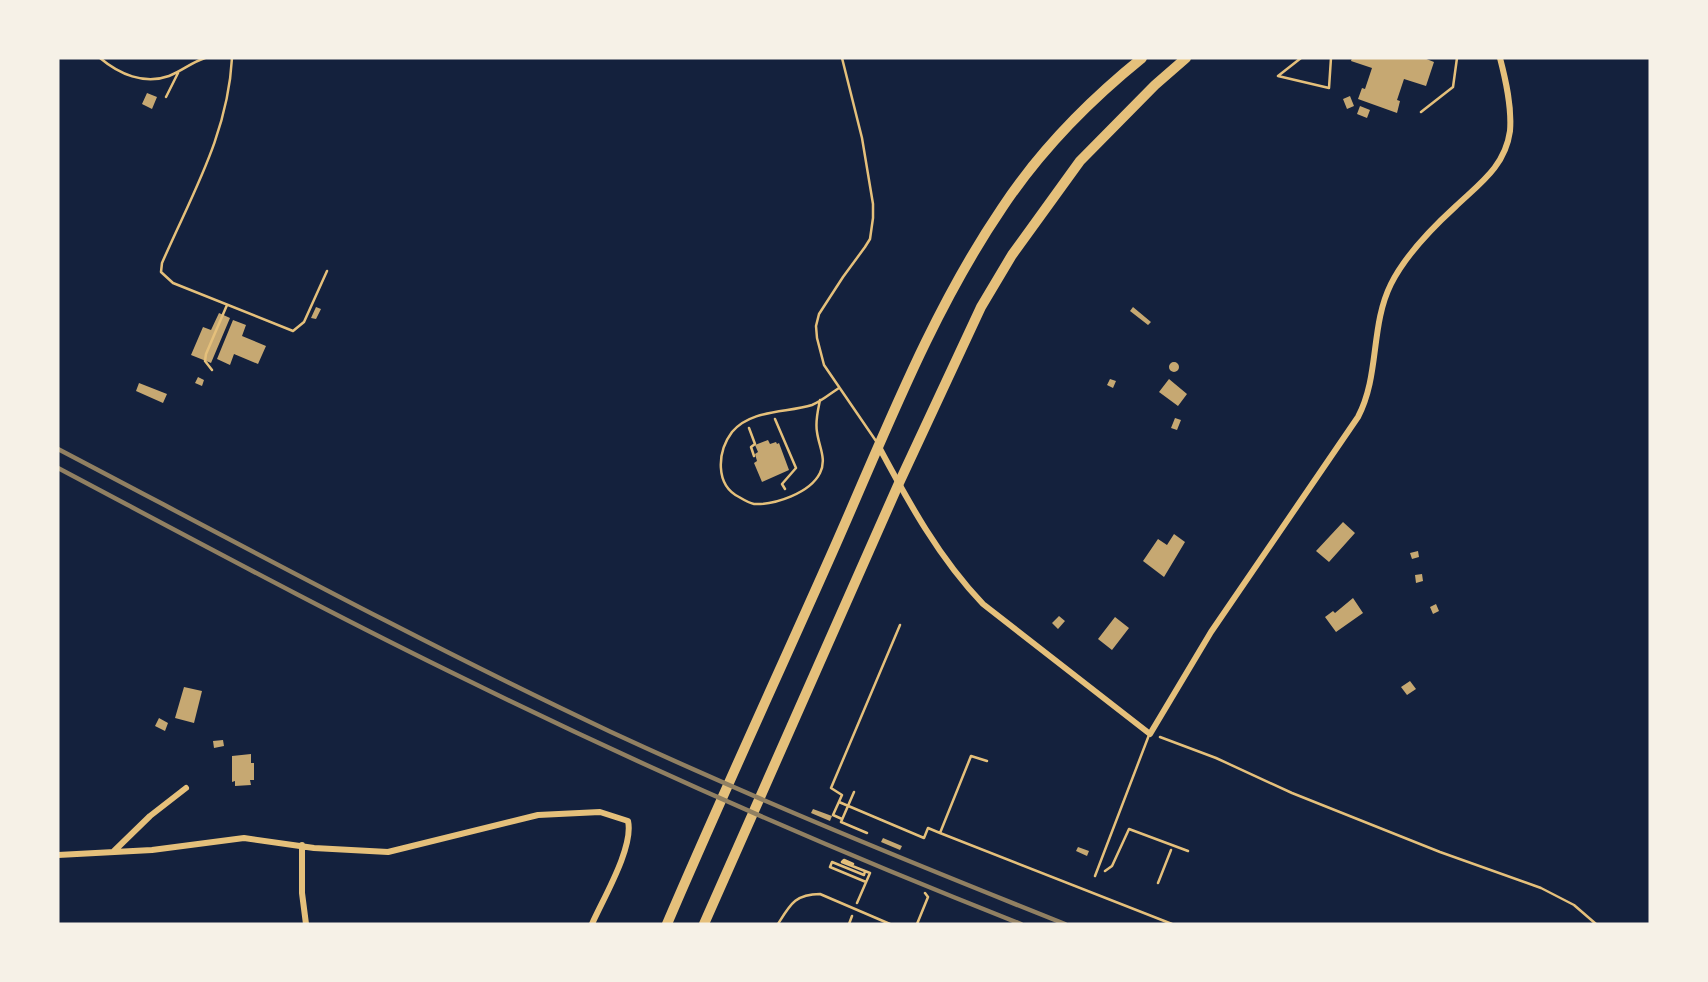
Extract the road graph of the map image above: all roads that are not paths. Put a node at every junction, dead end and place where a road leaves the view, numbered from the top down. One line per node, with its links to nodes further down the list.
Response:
1 (100, 58): 11 (lane)
2 (205, 58): 11 (lane)
3 (232, 58): 15 (lane)
4 (842, 58): 17 (lane)
5 (1142, 58): 19 (main road)
6 (1186, 58): 20 (main road)
7 (1301, 58): 8 (lane)
8 (1331, 58)
9 (1457, 58): 13 (lane)
10 (1500, 58): 21 (street)
11 (180, 70): 12 (lane)
12 (166, 97)
13 (1420, 112)
14 (327, 271): 15 (lane)
15 (227, 305): 16 (lane)
16 (212, 370)
17 (839, 387): 18 (lane); 19 (lane)
18 (820, 400): 18 (lane)
19 (879, 447): 20 (street); 29 (main road)
20 (899, 483): 21 (street); 30 (main road)
21 (1150, 734): 26 (lane)
22 (186, 788): 24 (street)
23 (302, 845): 24 (street); 27 (street); 28 (street)
24 (113, 852): 25 (street)
25 (58, 855)
26 (1097, 876)
27 (306, 924)
28 (592, 924)
29 (667, 924)
30 (704, 924)
31 (778, 924): 32 (lane)
32 (890, 924)

